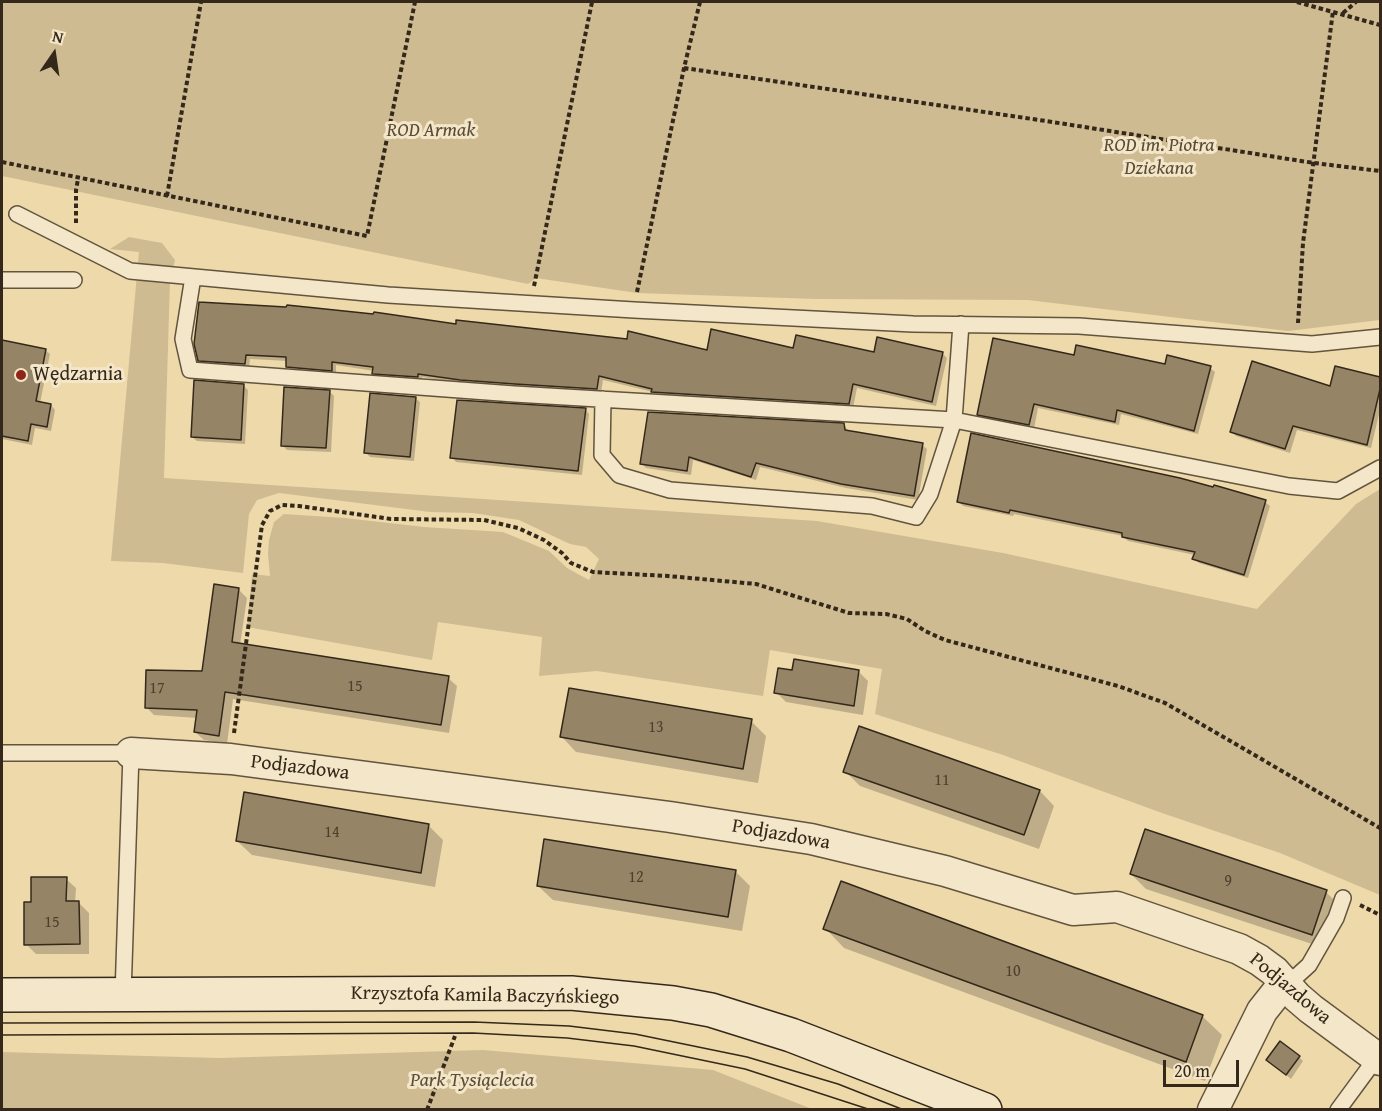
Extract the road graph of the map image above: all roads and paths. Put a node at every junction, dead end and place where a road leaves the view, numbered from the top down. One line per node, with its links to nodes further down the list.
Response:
1 (201, 2): 15 (path)
2 (415, 2): 15 (path)
3 (592, 2): 21 (path)
4 (700, 2): 10 (path)
5 (1297, 2): 7 (path)
6 (1356, 2): 8 (path)
7 (1333, 11): 8 (path); 12 (path)
8 (1342, 14): 9 (path)
9 (1380, 25)
10 (684, 68): 12 (path); 22 (path)
11 (2, 162): 14 (path)
12 (1314, 163): 13 (path); 25 (path)
13 (1380, 171)
14 (78, 178): 15 (path); 17 (path)
15 (167, 195)
16 (17, 214): 17 (lane)
17 (76, 244): 18 (lane)
18 (193, 277): 21 (lane); 26 (lane)
19 (2, 280): 20 (lane)
20 (74, 280)
21 (530, 304): 22 (lane)
22 (634, 310): 23 (lane)
23 (961, 324): 25 (lane); 27 (lane)
24 (1380, 337): 25 (lane)
25 (1297, 343)
26 (603, 399): 27 (lane); 27 (lane)
27 (954, 420): 28 (lane)
28 (1380, 468)
29 (2, 753): 30 (lane)
30 (131, 753): 31 (street, Podjazdowa); 36 (lane)
31 (231, 759): 32 (path); 34 (street, Podjazdowa)
32 (1380, 828)
33 (1343, 898): 34 (lane)
34 (1284, 982): 38 (street, Podjazdowa); 41 (street)
35 (2, 995): 36 (street, Krzysztofa Kamila Baczyńskiego)
36 (123, 995): 40 (street, Krzysztofa Kamila Baczyńskiego)
37 (455, 1036): 39 (path)
38 (1378, 1059): 42 (lane)
39 (427, 1110)
40 (985, 1110)
41 (1213, 1110)
42 (1338, 1110)

